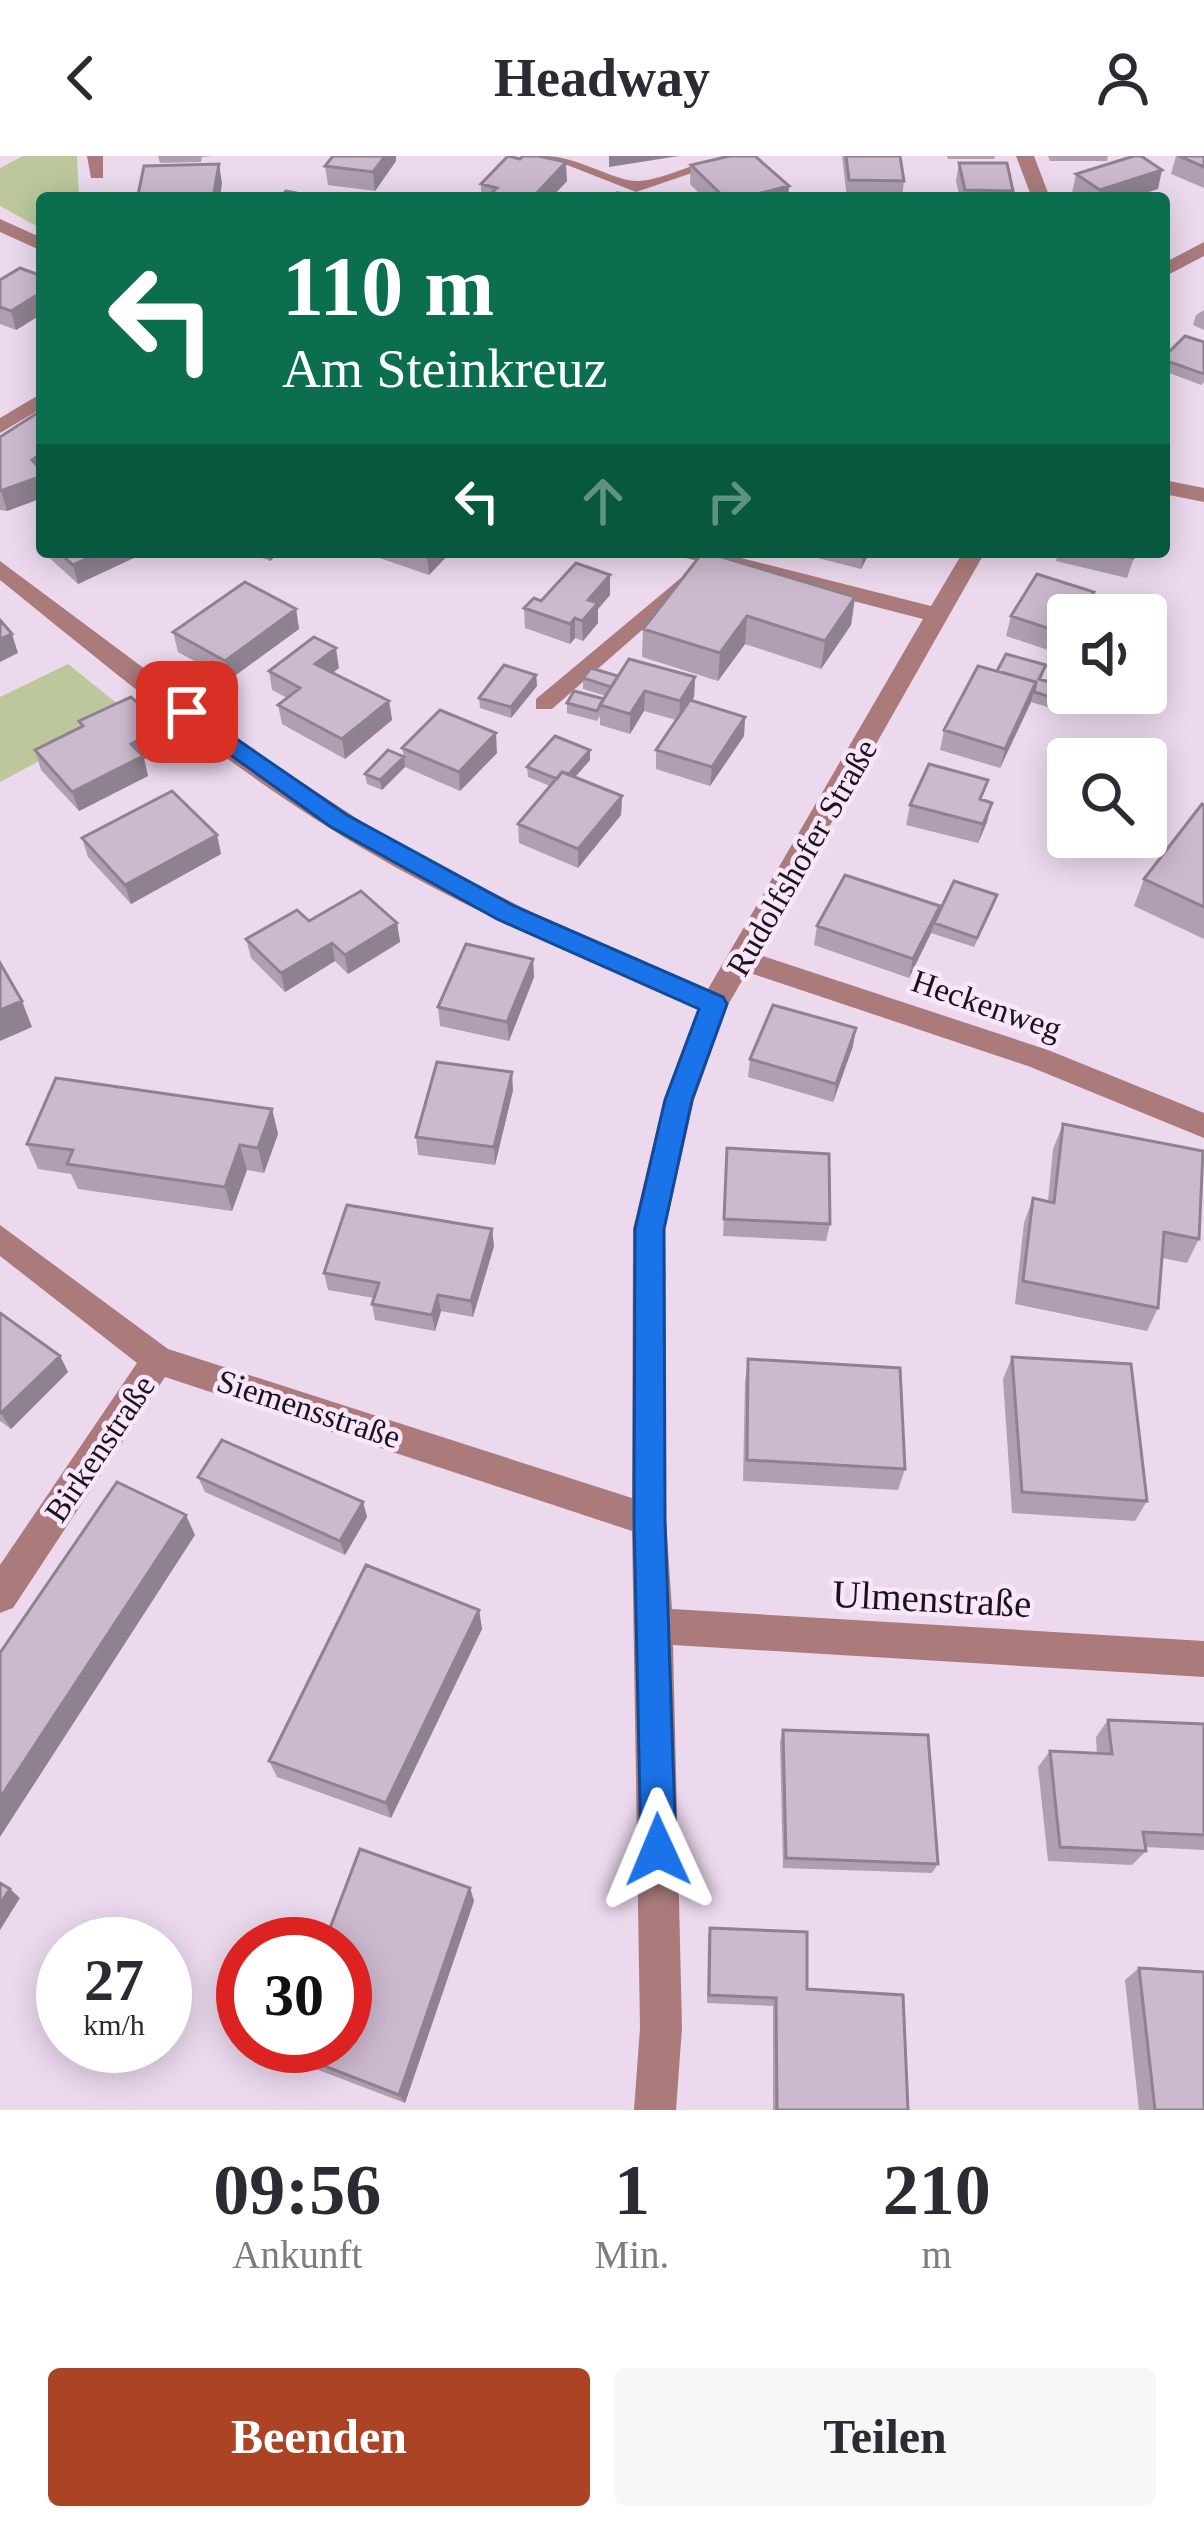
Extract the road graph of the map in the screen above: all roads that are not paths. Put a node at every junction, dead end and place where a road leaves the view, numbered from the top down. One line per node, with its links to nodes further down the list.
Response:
1 (94, 156): 5 (lane)
2 (553, 156): 3 (street)
3 (733, 156)
4 (1025, 156): 6 (street)
5 (97, 176)
6 (1039, 192)
7 (0, 225): 8 (street)
8 (36, 242)
9 (1204, 248): 10 (street)
10 (1170, 268)
11 (36, 402): 12 (street)
12 (0, 427)
13 (1170, 488): 14 (street)
14 (1204, 495)
15 (698, 558): 20 (lane)
16 (713, 558): 19 (street)
17 (971, 558): 19 (street, Rudolfshofer Straße)
18 (0, 568): 22 (street)
19 (939, 616): 21 (street, Rudolfshofer Straße)
20 (544, 704)
21 (743, 960): 22 (street, Rudolfshofer Straße); 23 (street, Heckenweg)
22 (714, 1004): 26 (street, Rudolfshofer Straße)
23 (1204, 1126)
24 (0, 1238): 25 (street, Siemensstraße)
25 (158, 1360): 26 (street, Siemensstraße); 27 (street, Birkenstraße)
26 (650, 1520): 28 (street, Rudolfshofer Straße)
27 (0, 1596)
28 (656, 1626): 29 (street, Ulmenstraße); 30 (street, Rudolfshofer Straße)
29 (1204, 1659)
30 (655, 2110)

